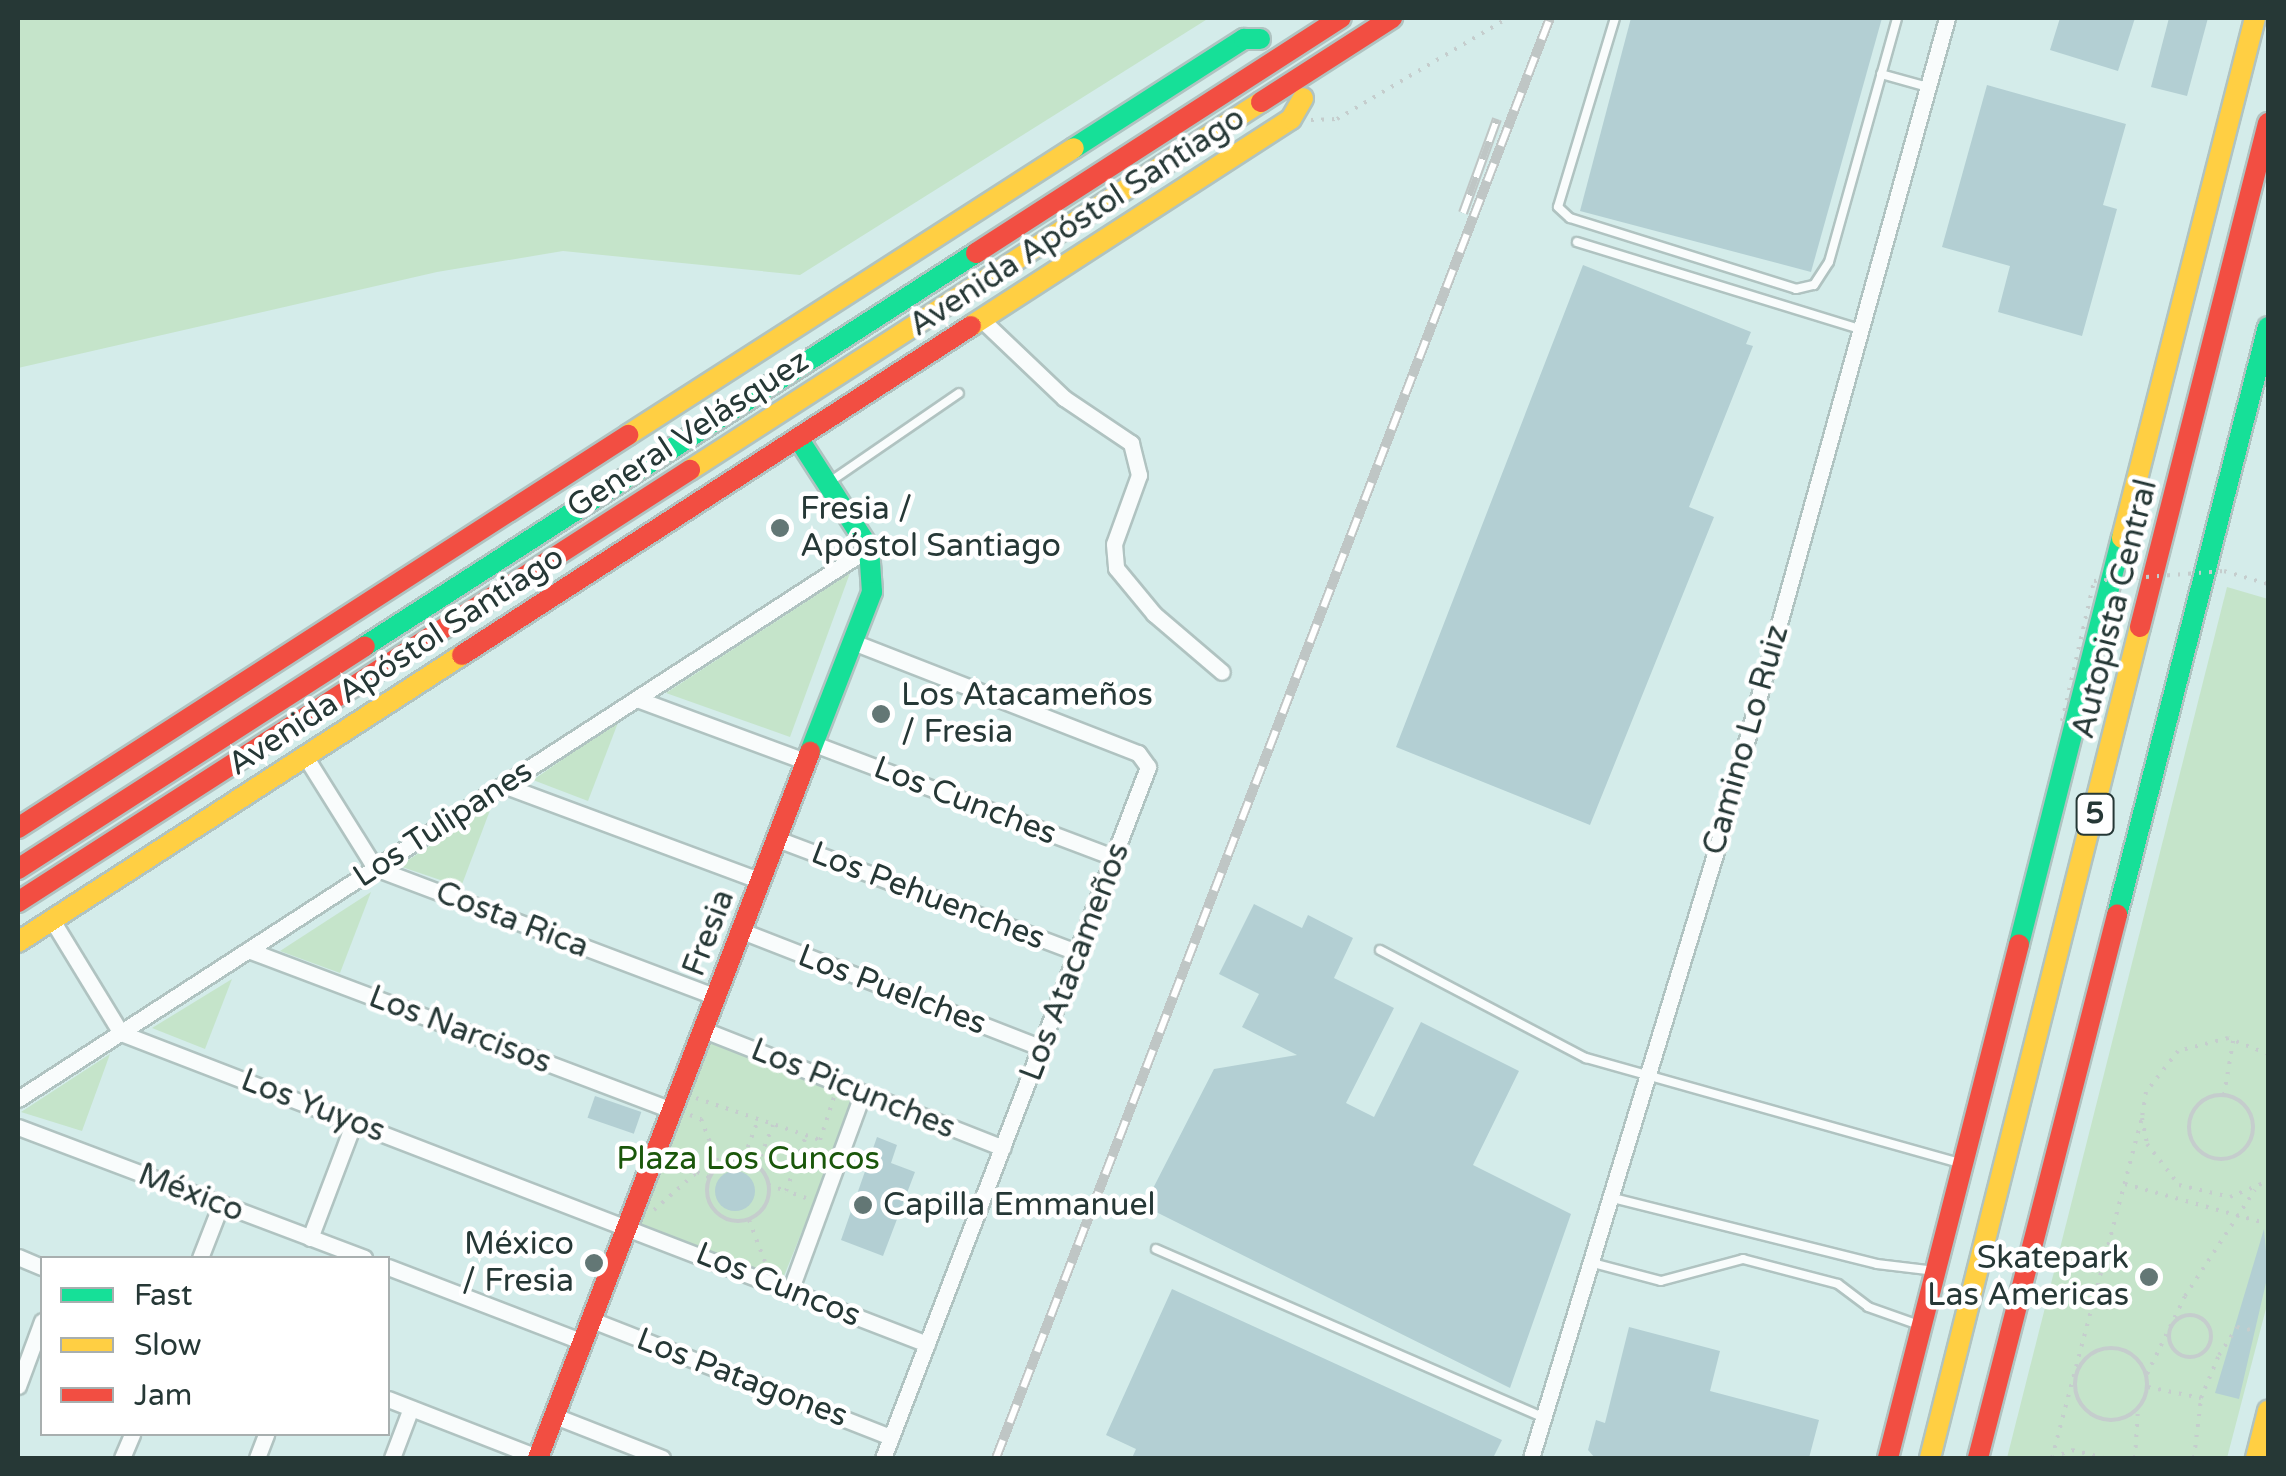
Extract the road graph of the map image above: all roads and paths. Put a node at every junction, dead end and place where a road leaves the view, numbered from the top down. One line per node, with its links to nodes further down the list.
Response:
1 (1341, 18): 34 (main road, General Velásquez)
2 (1392, 18): 37 (main road, General Velásquez)
3 (1508, 18): 13 (path)
4 (1557, 18): 5 (path)
5 (1572, 18)
6 (1615, 18): 11 (lane)
7 (1897, 18): 11 (lane)
8 (1947, 18): 12 (street, Camino Lo Ruiz)
9 (2255, 18): 65 (main road)
10 (1260, 39): 31 (main road, Avenida Apóstol Santiago)
11 (1880, 74): 12 (lane)
12 (1928, 87): 18 (street, Camino Lo Ruiz)
13 (1300, 106): 16 (main road, Avenida Apóstol Santiago)
14 (2268, 123): 116 (main road, Autopista Central / 5)
15 (1578, 242): 18 (lane)
16 (981, 319): 20 (main road, Avenida Apóstol Santiago); 25 (street)
17 (2268, 327): 117 (main road, 5)
18 (1863, 329): 50 (street, Camino Lo Ruiz)
19 (959, 394): 21 (lane)
20 (798, 438): 21 (main road); 29 (main road, Avenida Apóstol Santiago)
21 (827, 484): 22 (main road)
22 (868, 548): 24 (main road, Fresia); 26 (street, Los Tulipanes)
23 (2268, 584): 27 (path, bridge)
24 (853, 642): 28 (main road, Fresia); 33 (street, Los Atacameños)
25 (1222, 672)
26 (636, 699): 28 (street, Los Cunches); 30 (street, Los Tulipanes)
27 (2062, 721)
28 (810, 753): 32 (main road, Fresia); 33 (street, Los Cunches)
29 (305, 756): 35 (street); 38 (main road, Avenida Apóstol Santiago)
30 (503, 785): 35 (street, Los Tulipanes); 36 (street)
31 (18, 828)
32 (777, 838): 36 (main road, Fresia); 43 (street, Los Pehuenches)
33 (1115, 858): 43 (street, Los Atacameños)
34 (18, 868)
35 (375, 868): 41 (street, Los Tulipanes); 44 (street, Costa Rica)
36 (761, 881): 39 (main road, Fresia)
37 (18, 902)
38 (52, 920): 40 (main road, Avenida Apóstol Santiago); 46 (street)
39 (742, 932): 44 (main road, Fresia); 48 (street, Los Puelches)
40 (18, 942)
41 (248, 950): 46 (street, Los Tulipanes); 56 (street, Los Narcisos)
42 (1380, 950): 50 (lane)
43 (1078, 953): 48 (street, Los Atacameños)
44 (716, 997): 45 (main road, Fresia)
45 (704, 1030): 51 (street, Los Picunches); 56 (main road, Fresia)
46 (120, 1032): 55 (street, Los Tulipanes); 59 (street, Los Yuyos)
47 (2233, 1040): 49 (path); 53 (path); 57 (path)
48 (1042, 1048): 63 (street, Los Atacameños)
49 (2268, 1054)
50 (1647, 1077): 65 (lane); 74 (street, Camino Lo Ruiz)
51 (838, 1083): 52 (street, Los Picunches); 62 (path)
52 (863, 1093): 63 (street, Los Picunches); 76 (street)
53 (2224, 1096): 53 (path)
54 (692, 1097): 58 (path)
55 (18, 1099)
56 (679, 1112): 66 (path); 79 (main road, Fresia)
57 (2142, 1118): 70 (path); 72 (path)
58 (758, 1120): 60 (path); 64 (path)
59 (354, 1122): 79 (street, Los Yuyos); 81 (street)
60 (773, 1125): 62 (path); 67 (path)
61 (18, 1126): 75 (street, México)
62 (806, 1136): 73 (path)
63 (1003, 1148): 96 (street, Los Atacameños)
64 (744, 1159): 66 (path); 67 (path)
65 (1966, 1165): 88 (main road)
66 (719, 1166): 68 (path)
67 (757, 1166): 71 (path)
68 (709, 1178): 78 (path); 79 (path)
69 (2268, 1181): 72 (path)
70 (2125, 1184): 77 (path); 98 (path)
71 (768, 1185): 73 (path); 78 (path)
72 (2255, 1190): 77 (path)
73 (786, 1191): 76 (path)
74 (1609, 1196): 85 (street, Camino Lo Ruiz); 88 (lane)
75 (221, 1204): 81 (street, México); 83 (street)
76 (824, 1204): 89 (street)
77 (2237, 1216): 80 (path); 93 (path)
78 (749, 1220): 87 (path)
79 (636, 1223): 89 (street, Los Cuncos); 90 (main road, Fresia)
80 (2268, 1224)
81 (310, 1238): 84 (street, México)
82 (1156, 1249): 107 (lane)
83 (201, 1256)
84 (359, 1256)
85 (1590, 1262): 92 (lane); 107 (street, Camino Lo Ruiz)
86 (390, 1269): 95 (street)
87 (769, 1272)
88 (1940, 1272): 92 (main road)
89 (790, 1290): 96 (street, Los Cuncos)
90 (592, 1320): 95 (main road, Fresia); 108 (street, Los Patagones)
91 (40, 1326): 99 (street)
92 (1925, 1326): 115 (main road)
93 (2169, 1326): 93 (path); 97 (path)
94 (2256, 1330): 101 (path)
95 (583, 1342): 106 (main road, Fresia)
96 (927, 1344): 108 (street, Los Atacameños)
97 (2147, 1374): 98 (path); 100 (path)
98 (2074, 1375): 104 (path); 118 (path)
99 (18, 1386)
100 (2148, 1387): 101 (path); 104 (path)
101 (2201, 1398): 121 (path)
102 (390, 1401): 103 (street)
103 (411, 1408): 110 (street); 111 (street)
104 (2138, 1409): 120 (path)
105 (2268, 1413): 109 (main road)
106 (555, 1416): 111 (main road, Fresia); 112 (street)
107 (1543, 1418): 114 (street, Camino Lo Ruiz)
108 (891, 1437): 113 (street, Los Atacameños)
109 (2261, 1453)
110 (392, 1458)
111 (538, 1458)
112 (662, 1458)
113 (883, 1458)
114 (1531, 1458)
115 (1888, 1458)
116 (1930, 1458)
117 (1981, 1458)
118 (2052, 1458): 119 (path)
119 (2103, 1458)
120 (2135, 1458)
121 (2194, 1458)

